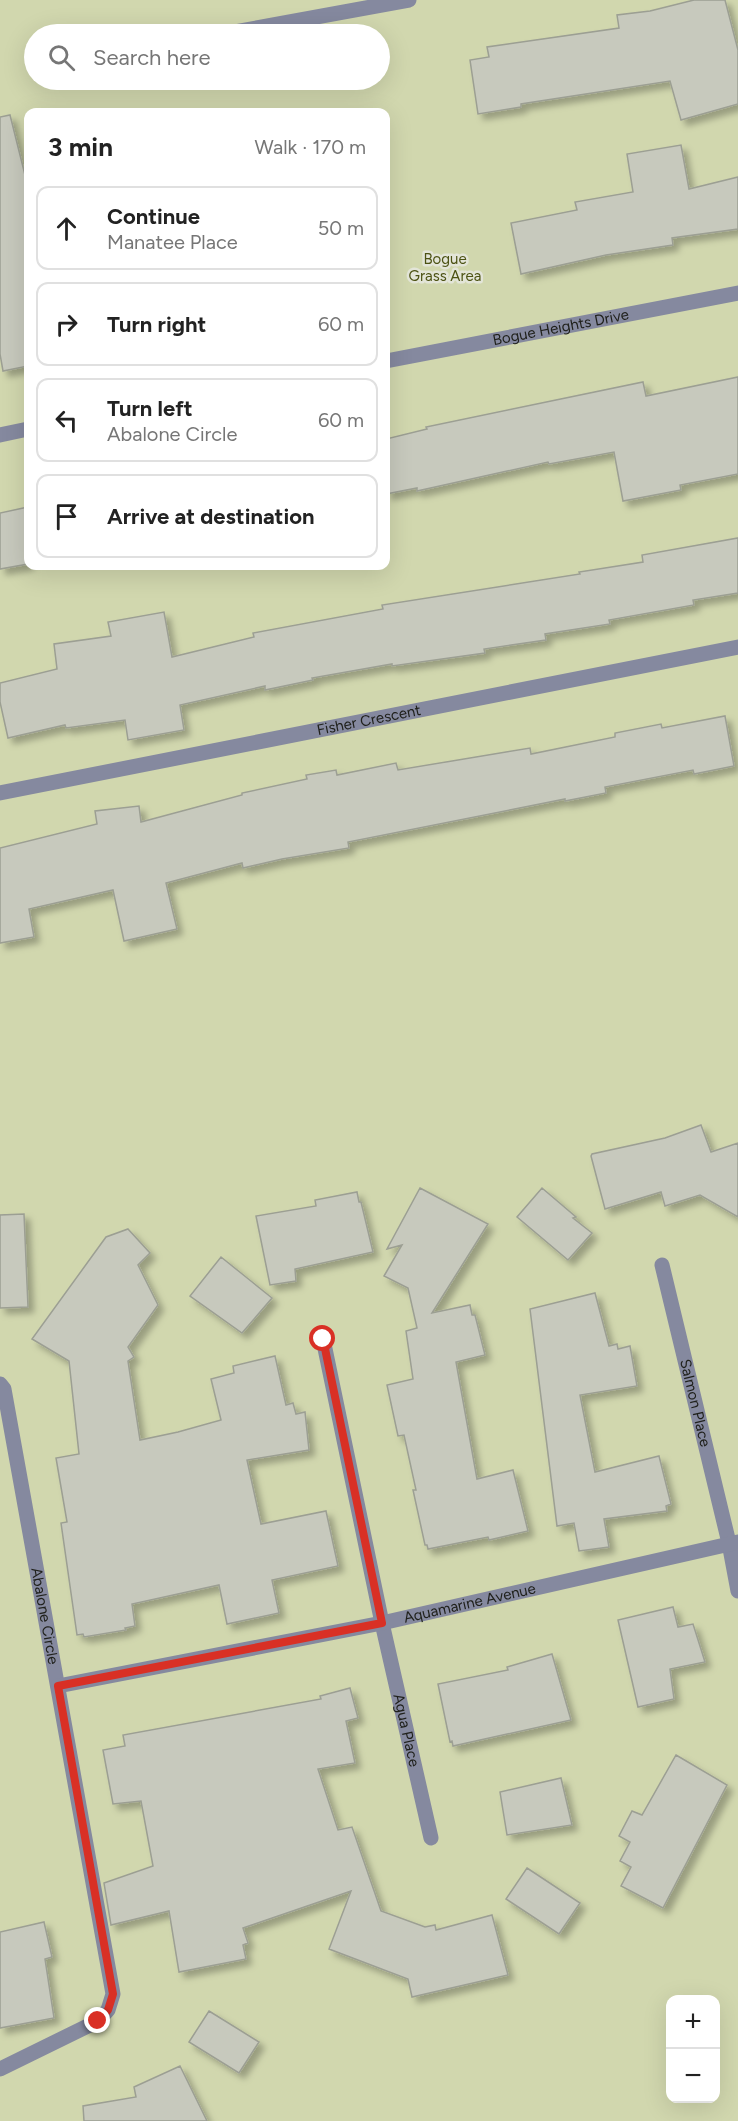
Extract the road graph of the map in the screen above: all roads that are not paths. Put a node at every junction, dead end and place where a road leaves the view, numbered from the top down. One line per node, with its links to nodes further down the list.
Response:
1 (409, 0): 2 (street)
2 (278, 24)
3 (738, 293): 4 (street, Bogue Heights Drive)
4 (390, 360)
5 (24, 430): 6 (street)
6 (0, 435)
7 (738, 647): 8 (street, Fisher Crescent)
8 (0, 793)
9 (662, 1265): 12 (street, Salmon Place)
10 (323, 1339): 14 (street, Agua Place)
11 (0, 1384): 15 (street, Abalone Circle)
12 (733, 1543): 13 (street, Salmon Place); 14 (street, Aquamarine Avenue)
13 (738, 1591)
14 (382, 1623): 15 (street, Aquamarine Avenue); 16 (street, Agua Place)
15 (58, 1686): 17 (street, Abalone Circle)
16 (430, 1838)
17 (0, 2069)

